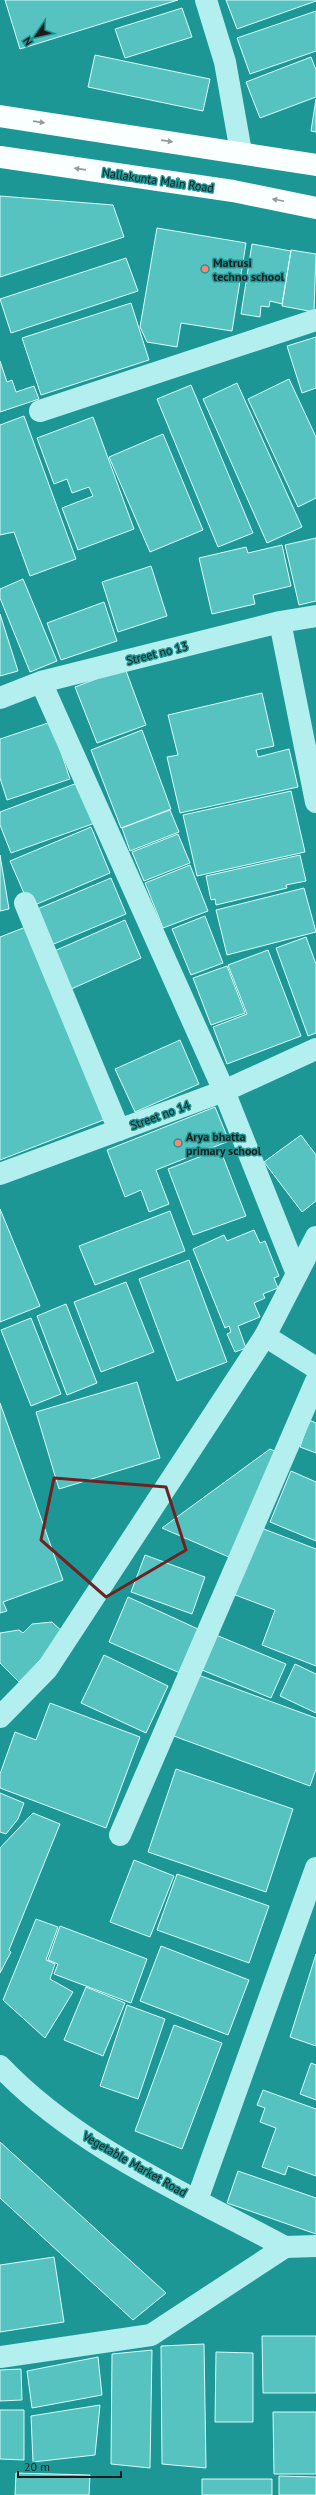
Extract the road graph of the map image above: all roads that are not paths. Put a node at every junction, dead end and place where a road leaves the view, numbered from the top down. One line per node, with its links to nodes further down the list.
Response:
1 (206, 0): 3 (street)
2 (0, 116): 3 (main road, one-way to 3)
3 (242, 152): 5 (main road)
4 (0, 157): 6 (main road, Nallakunta Main Road, one-way to 4)
5 (316, 165)
6 (316, 208)
7 (316, 320): 8 (street)
8 (40, 411)
9 (316, 616): 10 (street, Street no 13)
10 (280, 622): 11 (street, Street no 13); 13 (street)
11 (42, 682): 12 (street, Street no 13); 16 (street)
12 (0, 698)
13 (316, 802)
14 (25, 903): 17 (street)
15 (316, 1049): 16 (street, Street no 14)
16 (224, 1091): 17 (street, Street no 14); 20 (street)
17 (119, 1130): 18 (street, Street no 14)
18 (0, 1174)
19 (316, 1237): 20 (street)
20 (297, 1274): 21 (street)
21 (265, 1336): 22 (street); 24 (street)
22 (316, 1368)
23 (316, 1381): 25 (street)
24 (0, 1717)
25 (120, 1835)
26 (316, 1868): 28 (street)
27 (0, 2066): 28 (street, Vegetable Market Road)
28 (197, 2200): 30 (street, Vegetable Market Road)
29 (316, 2246): 30 (street)
30 (285, 2247): 31 (street)
31 (0, 2357)

